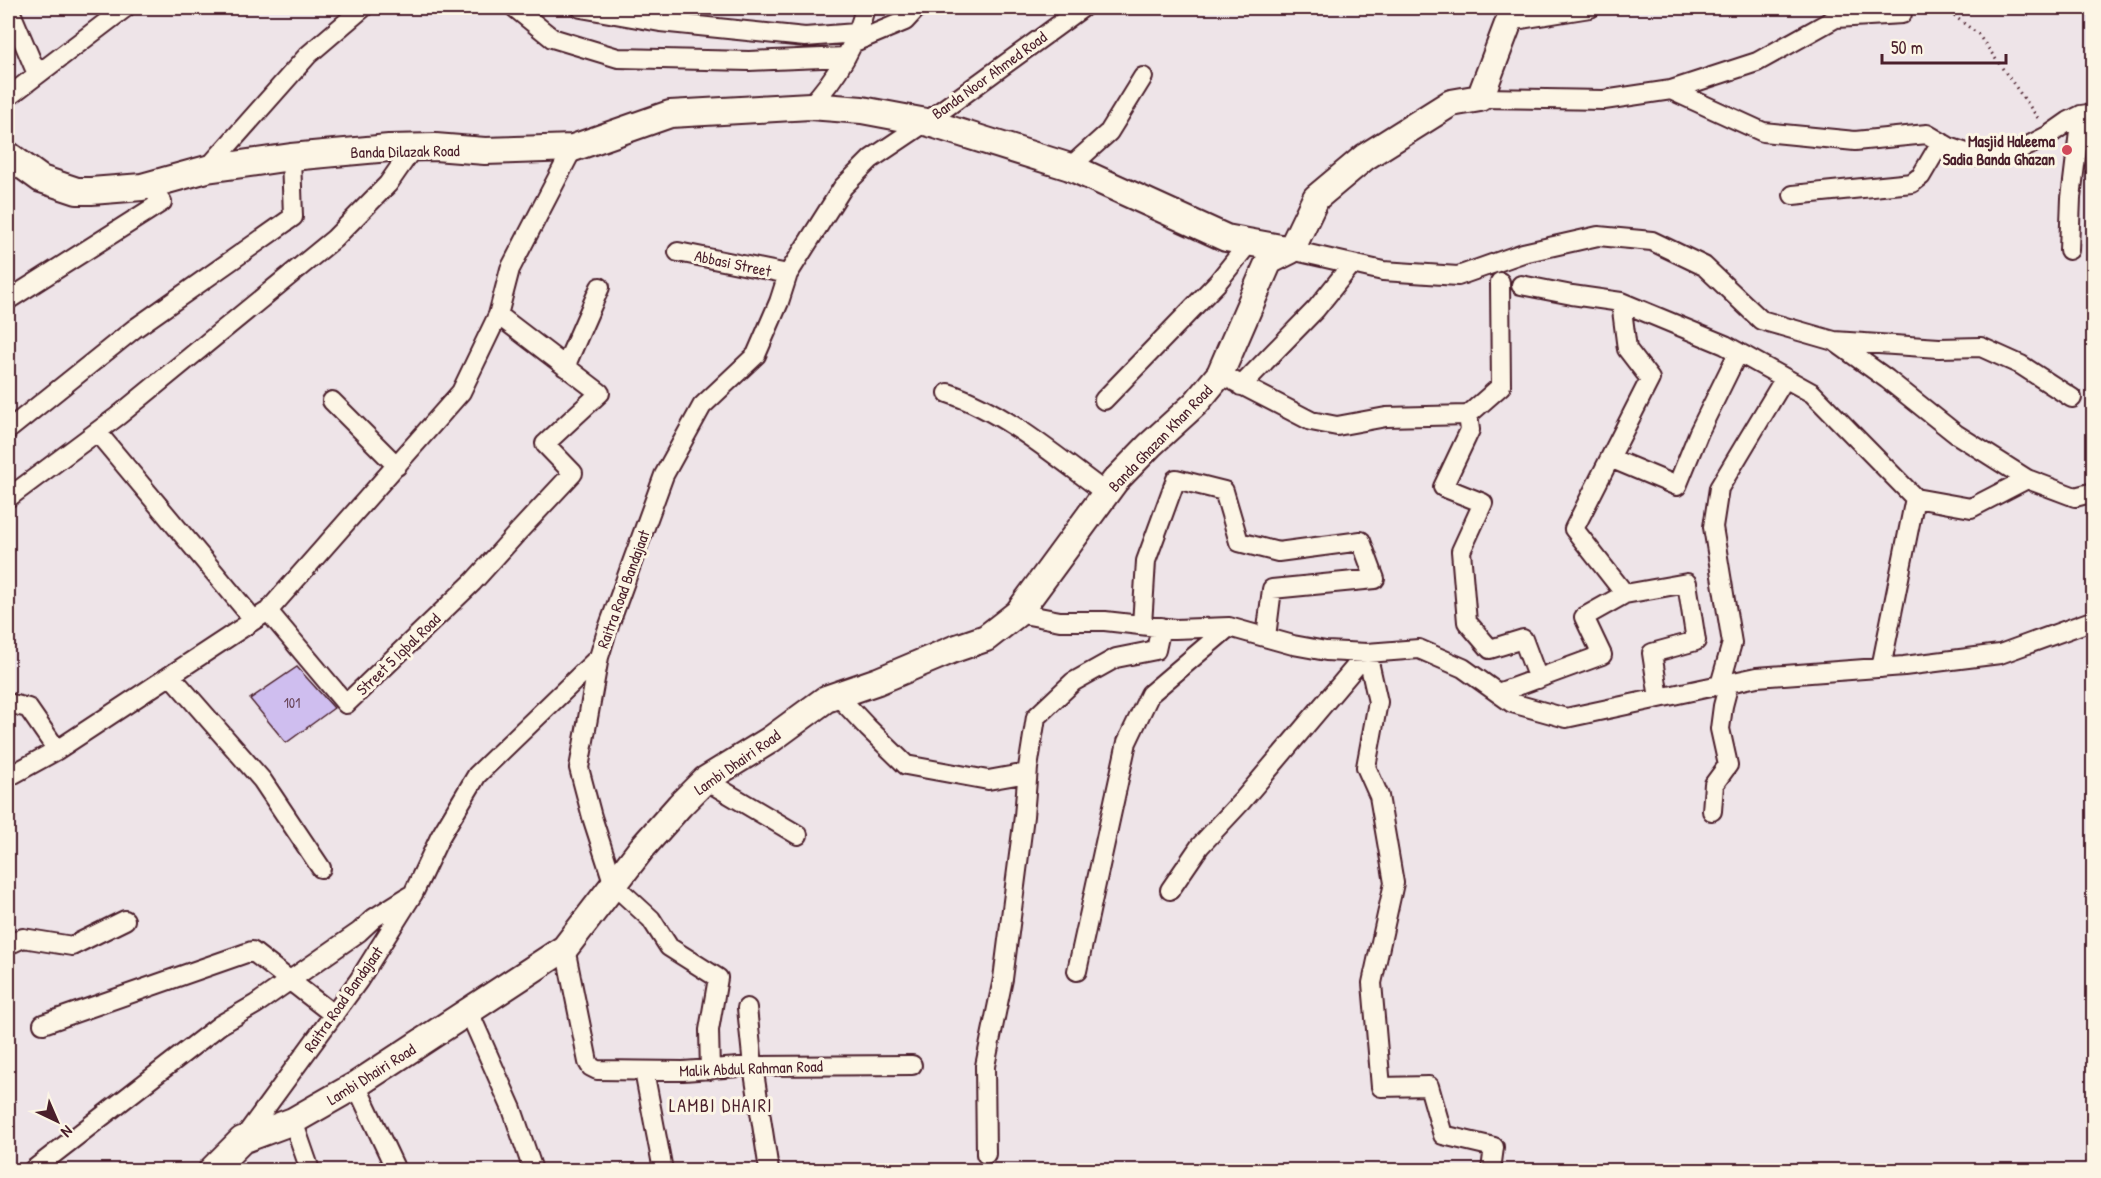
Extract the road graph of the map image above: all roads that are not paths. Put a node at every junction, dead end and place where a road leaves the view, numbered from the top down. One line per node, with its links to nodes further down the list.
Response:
1 (9, 8): 13 (street)
2 (125, 8): 13 (street)
3 (363, 8): 27 (street)
4 (515, 8): 12 (street)
5 (581, 8): 12 (street)
6 (865, 8): 12 (street)
7 (917, 8): 12 (street)
8 (1082, 8): 20 (street, Banda Noor Ahmed Road)
9 (1590, 8): 10 (street)
10 (1512, 14): 17 (street)
11 (1902, 14): 15 (street)
12 (852, 44): 18 (street)
13 (38, 74): 16 (street)
14 (1143, 77): 26 (street)
15 (1671, 90): 17 (street); 21 (street)
16 (8, 97)
17 (1480, 98): 31 (street)
18 (810, 106): 20 (street, Banda Dilazak Road); 23 (street, Banda Dilazak Road)
19 (2087, 114): 21 (street); 32 (street)
20 (926, 122): 26 (street, Banda Dilazak Road); 35 (street, Raitra Road Bandajaat)
21 (1941, 142): 29 (street)
22 (414, 148): 23 (street, Banda Dilazak Road); 25 (street, Banda Dilazak Road); 53 (street)
23 (573, 148): 41 (street)
24 (8, 155): 28 (street, Banda Dilazak Road)
25 (291, 157): 27 (street, Banda Dilazak Road); 52 (street)
26 (1070, 166): 30 (street, Banda Dilazak Road)
27 (207, 170): 28 (street, Banda Dilazak Road)
28 (149, 185): 39 (street)
29 (1793, 195)
30 (1249, 243): 31 (street, Banda Dilazak Road); 49 (street)
31 (1291, 250): 34 (street); 46 (street, Banda Ghazan Khan Road)
32 (2069, 250)
33 (678, 252): 35 (street, Abbasi Street)
34 (1352, 264): 42 (street); 46 (street)
35 (788, 274): 70 (street, Raitra Road Bandajaat)
36 (1500, 282): 51 (street)
37 (1521, 285): 40 (street)
38 (600, 287): 44 (street)
39 (8, 300)
40 (1621, 302): 43 (street); 54 (street)
41 (498, 315): 44 (street); 55 (street)
42 (1834, 341): 48 (street); 56 (street)
43 (1738, 353): 45 (street); 54 (street)
44 (565, 367): 63 (street, Street 5 Iqbal Road)
45 (1785, 378): 60 (street); 74 (street)
46 (1231, 380): 51 (street); 58 (street, Banda Ghazan Khan Road)
47 (948, 393): 58 (street)
48 (2072, 398)
49 (1104, 400)
50 (332, 401): 55 (street)
51 (1468, 415): 73 (street)
52 (8, 429)
53 (97, 432): 59 (street); 63 (street)
54 (1610, 458): 61 (street)
55 (397, 466): 63 (street)
56 (2026, 478): 57 (street); 60 (street)
57 (2094, 492)
58 (1106, 493): 62 (street, Banda Ghazan Khan Road)
59 (8, 498)
60 (1915, 498): 71 (street)
61 (1625, 594): 73 (street); 77 (street)
62 (1018, 613): 65 (street); 76 (street, Lambi Dhairi Road)
63 (261, 615): 72 (street)
64 (2091, 623): 71 (street)
65 (1142, 625): 66 (street); 68 (street)
66 (1161, 627): 67 (street); 80 (street)
67 (1229, 627): 68 (street); 92 (street)
68 (1266, 637): 69 (street)
69 (1366, 652): 75 (street); 87 (street); 113 (street)
70 (599, 657): 86 (street); 88 (street, Raitra Road Bandajaat)
71 (1881, 668): 74 (street)
72 (171, 676): 79 (street); 85 (street)
73 (1538, 679): 75 (street)
74 (1724, 684): 77 (street); 83 (street)
75 (1498, 693): 77 (street)
76 (837, 695): 80 (street); 82 (street, Lambi Dhairi Road)
77 (1659, 698)
78 (8, 703): 79 (street)
79 (57, 750): 81 (street)
80 (1027, 773): 105 (street)
81 (8, 777)
82 (705, 780): 84 (street); 86 (street, Lambi Dhairi Road)
83 (1712, 811)
84 (798, 835)
85 (321, 868)
86 (614, 885): 91 (street, Lambi Dhairi Road); 100 (street)
87 (1170, 890)
88 (413, 894): 93 (street); 96 (street, Raitra Road Bandajaat)
89 (125, 920): 90 (street)
90 (8, 945)
91 (565, 948): 95 (street, Lambi Dhairi Road); 101 (street, Malik Abdul Rahman Road)
92 (1077, 971)
93 (290, 979): 96 (street); 97 (street); 106 (street)
94 (747, 1008): 99 (street)
95 (470, 1012): 102 (street, Lambi Dhairi Road); 110 (street)
96 (334, 1015): 104 (street, Raitra Road Bandajaat)
97 (43, 1024)
98 (912, 1065): 99 (street, Malik Abdul Rahman Road)
99 (753, 1066): 100 (street, Malik Abdul Rahman Road); 112 (street)
100 (710, 1070): 101 (street, Malik Abdul Rahman Road)
101 (644, 1071): 111 (street)
102 (356, 1085): 103 (street, Lambi Dhairi Road); 109 (street)
103 (293, 1121): 104 (street, Lambi Dhairi Road); 108 (street)
104 (242, 1140): 107 (street, Lambi Dhairi Road)
105 (986, 1154)
106 (33, 1170)
107 (212, 1170)
108 (310, 1170)
109 (396, 1170)
110 (533, 1170)
111 (663, 1170)
112 (769, 1170)
113 (1491, 1170)

